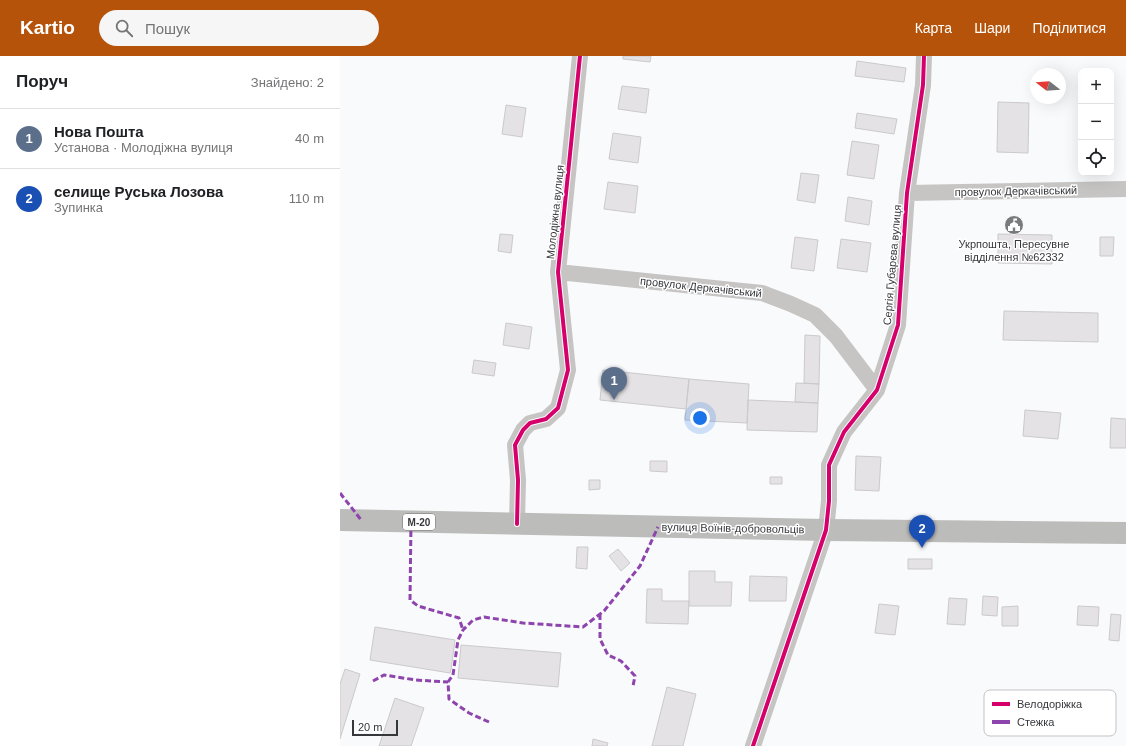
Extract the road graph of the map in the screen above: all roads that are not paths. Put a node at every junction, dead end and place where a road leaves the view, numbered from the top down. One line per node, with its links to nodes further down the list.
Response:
1 (580, 56): 5 (street, Молодіжна вулиця)
2 (924, 56): 4 (street, Сергія Губарєва вулиця)
3 (1126, 189): 4 (street, провулок Деркачівський)
4 (906, 193): 6 (street, Сергія Губарєва вулиця)
5 (558, 272): 6 (street, провулок Деркачівський); 8 (street, Молодіжна вулиця)
6 (877, 390): 9 (street, Сергія Губарєва вулиця)
7 (340, 520): 8 (highway, вулиця Воїнів-добровольців / М-20)
8 (517, 524): 9 (highway, вулиця Воїнів-добровольців / М-20)
9 (826, 530): 10 (highway, вулиця Воїнів-добровольців / М-20); 11 (street, Сергія Губарєва вулиця)
10 (1126, 533)
11 (753, 746)

